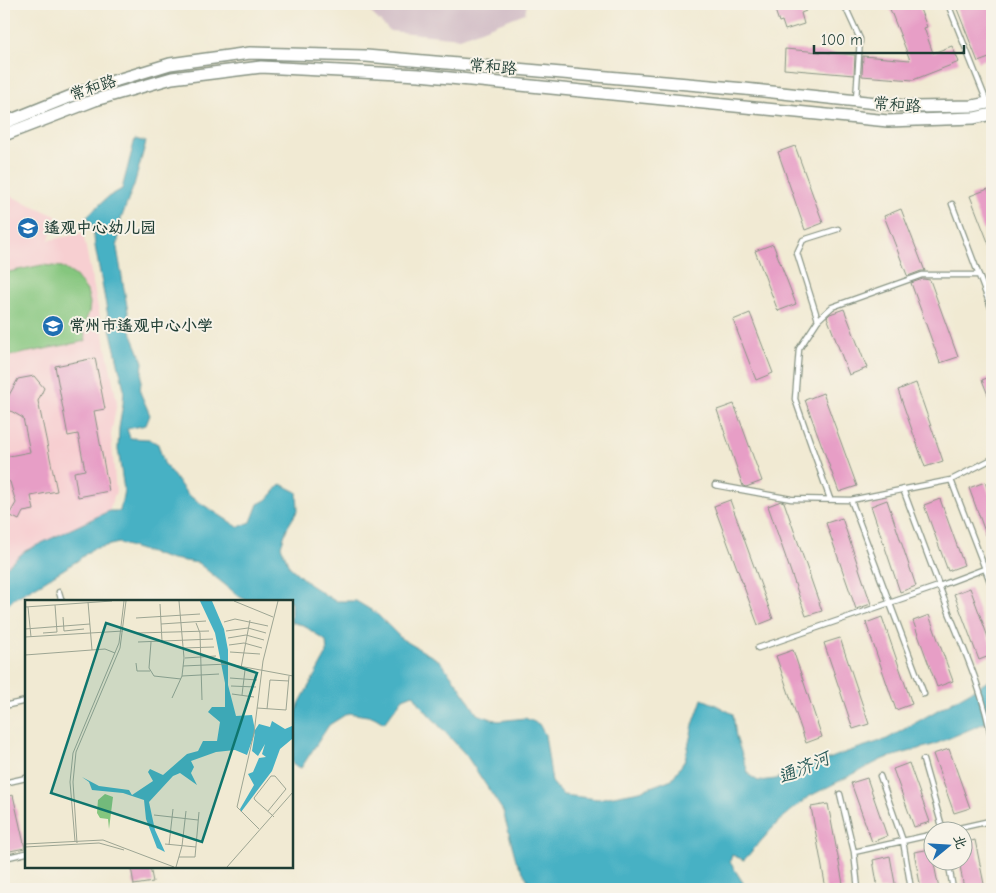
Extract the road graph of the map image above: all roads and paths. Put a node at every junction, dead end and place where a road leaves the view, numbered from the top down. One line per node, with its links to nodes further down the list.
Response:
1 (844, 4): 3 (lane)
2 (948, 4): 4 (lane)
3 (855, 101): 4 (street, 常和路); 6 (street, 常和路)
4 (990, 103)
5 (992, 114): 7 (street, 常和路)
6 (4, 123)
7 (4, 136)
8 (952, 204): 10 (lane)
9 (838, 229): 12 (lane)
10 (979, 275): 11 (lane); 12 (lane)
11 (992, 310)
12 (818, 320): 17 (lane)
13 (992, 459): 14 (lane)
14 (950, 480): 16 (lane); 20 (lane)
15 (715, 485): 17 (lane)
16 (903, 489): 18 (lane); 21 (lane)
17 (830, 499): 18 (lane)
18 (851, 500): 25 (lane)
19 (992, 566): 20 (lane)
20 (985, 568): 21 (lane); 22 (lane)
21 (939, 586): 25 (lane); 30 (lane)
22 (992, 587)
23 (60, 592): 24 (lane)
24 (62, 600)
25 (890, 603): 26 (lane); 27 (lane)
26 (758, 648)
27 (924, 694)
28 (25, 701): 29 (lane)
29 (4, 706)
30 (992, 742)
31 (923, 760): 38 (lane)
32 (880, 776): 43 (lane)
33 (25, 778): 35 (lane)
34 (992, 782): 37 (lane)
35 (4, 783)
36 (840, 794): 44 (lane)
37 (992, 798): 39 (lane)
38 (940, 820)
39 (990, 821): 40 (lane); 42 (lane)
40 (974, 825)
41 (924, 836): 43 (lane)
42 (992, 838)
43 (903, 841): 44 (lane); 49 (lane)
44 (854, 852): 48 (lane)
45 (25, 853): 46 (lane)
46 (4, 858)
47 (950, 870): 50 (lane)
48 (858, 889)
49 (912, 889)
50 (953, 889)

